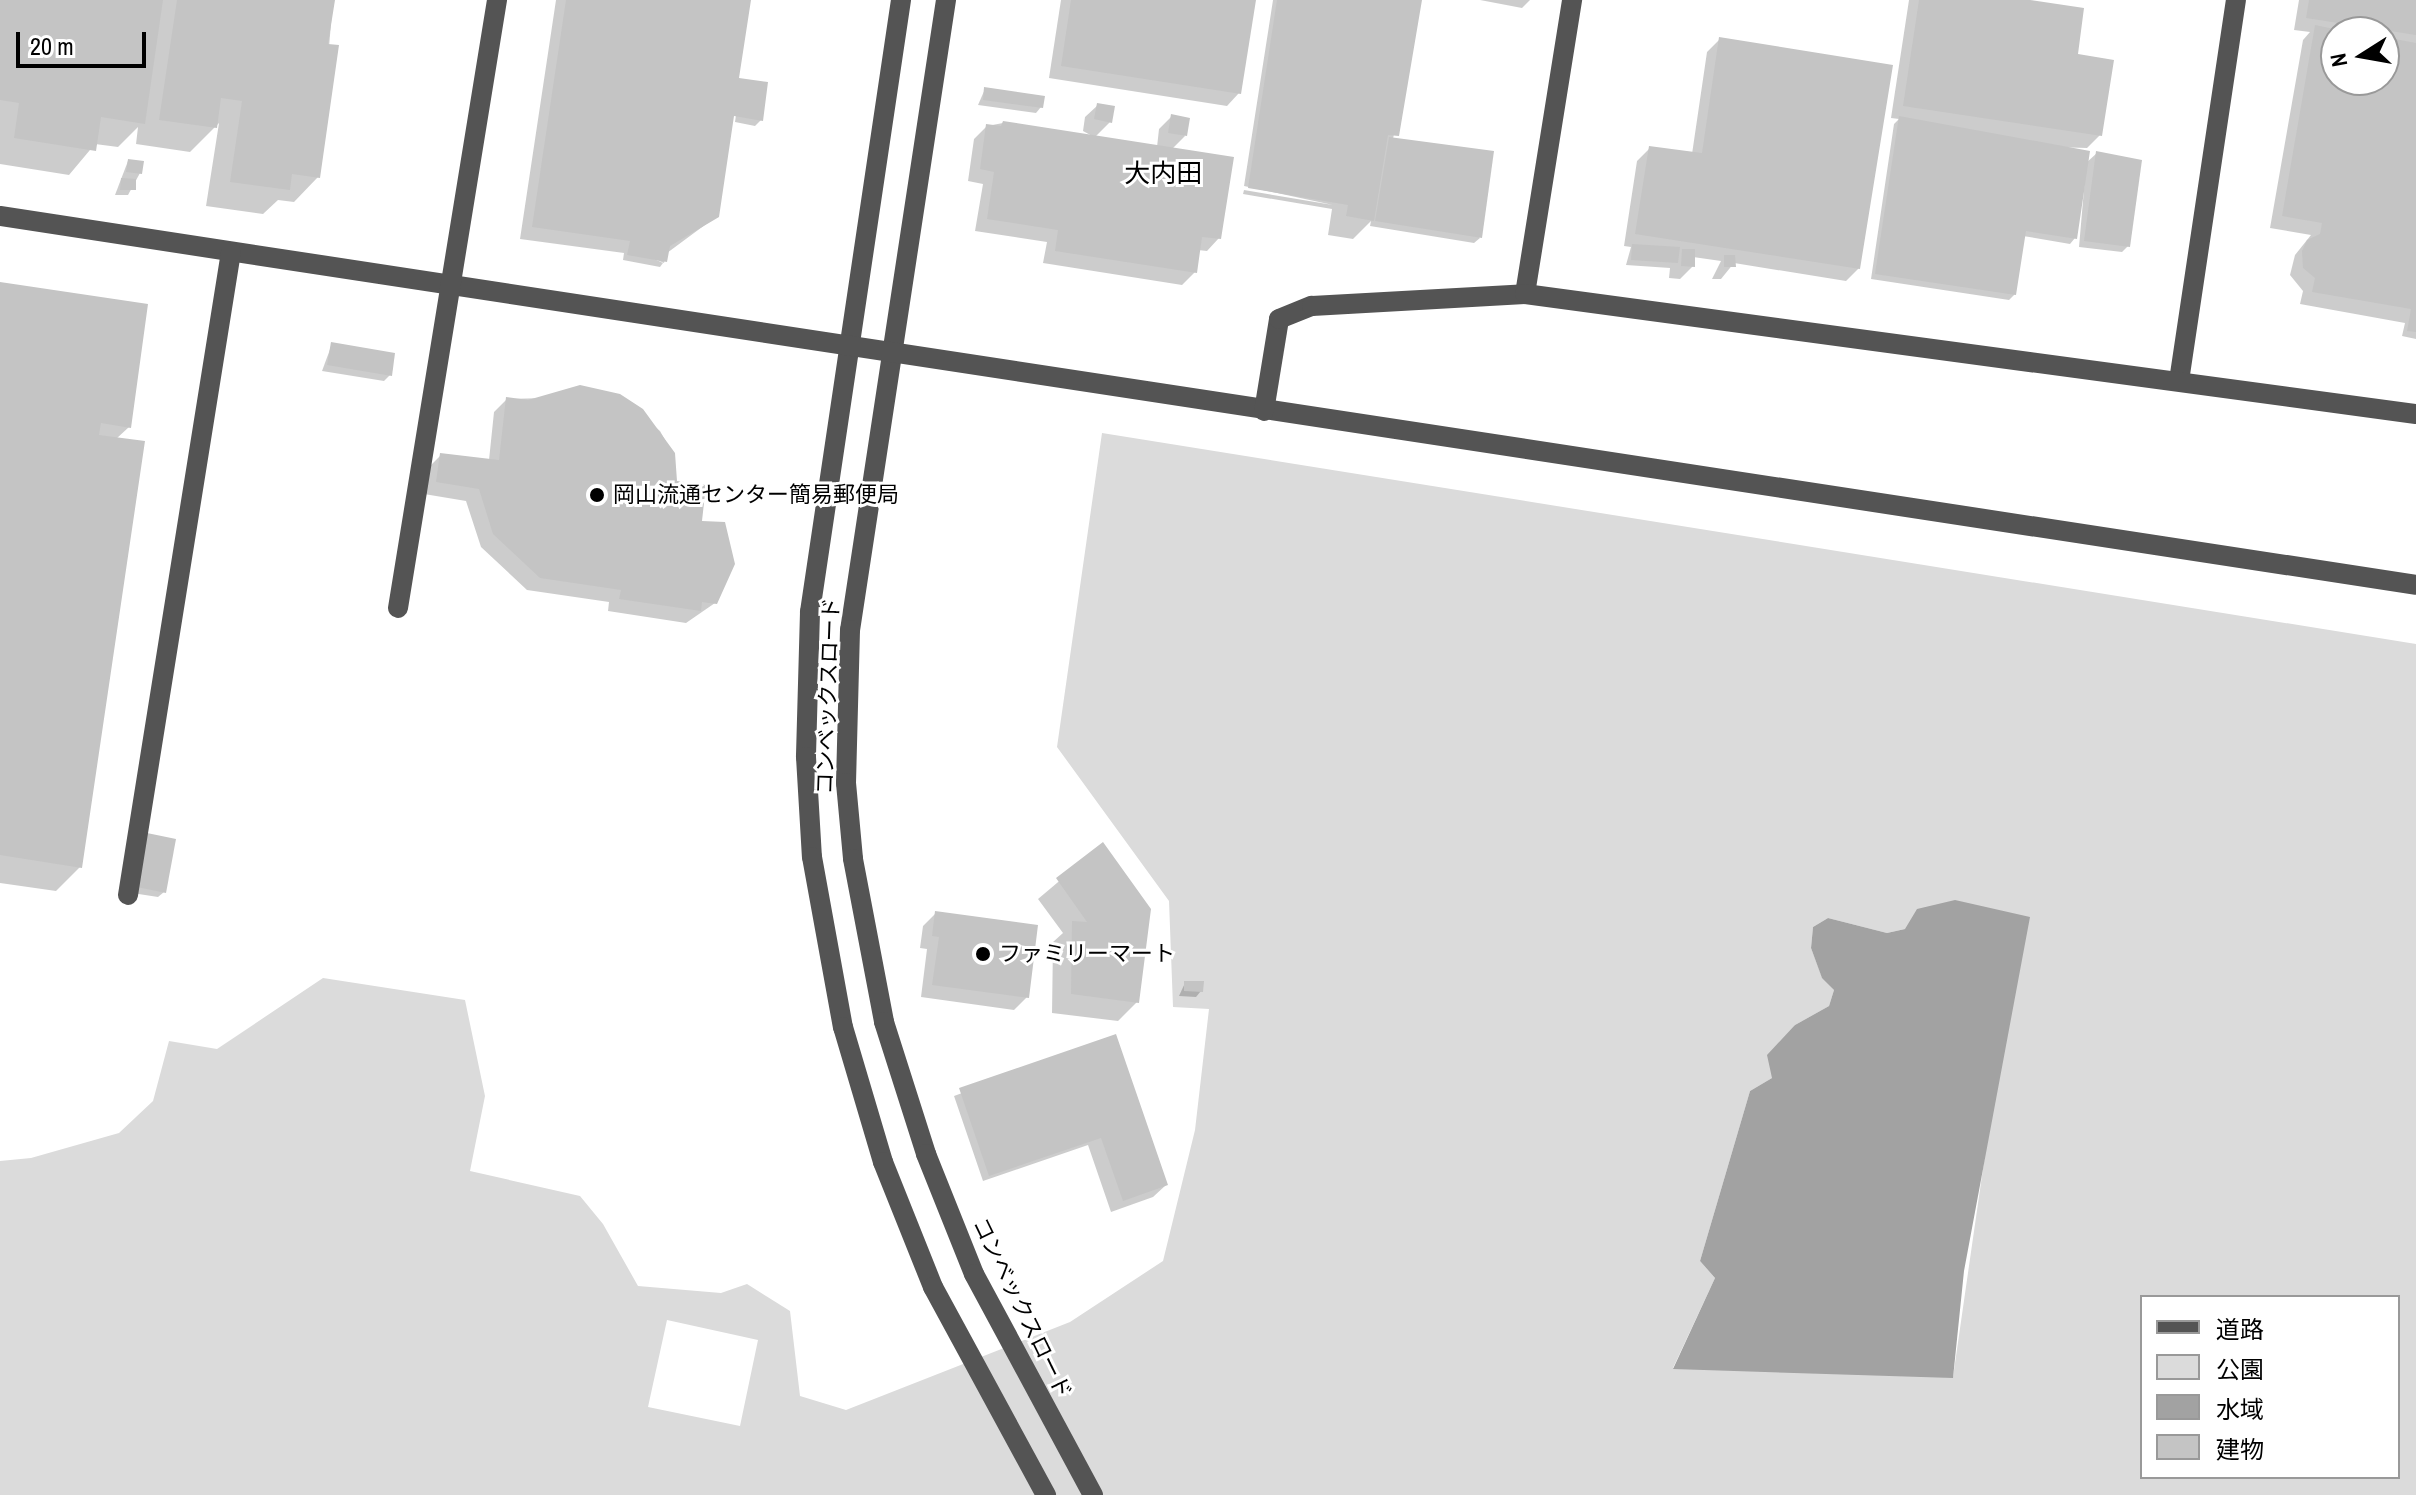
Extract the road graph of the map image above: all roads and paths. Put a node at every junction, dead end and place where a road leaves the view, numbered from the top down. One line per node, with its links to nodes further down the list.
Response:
1 (497, 0): 8 (street)
2 (901, 0): 10 (street, コンベックスロード)
3 (946, 0): 11 (street, コンベックスロード)
4 (1572, 0): 9 (street)
5 (2236, 0): 12 (street)
6 (0, 216): 7 (street)
7 (231, 252): 8 (street); 17 (street)
8 (454, 286): 10 (street); 16 (street)
9 (1525, 294): 12 (street); 13 (street)
10 (849, 347): 11 (street); 18 (street, コンベックスロード)
11 (891, 353): 13 (street); 19 (street, コンベックスロード)
12 (2179, 381): 14 (street)
13 (1264, 411): 15 (street)
14 (2416, 414)
15 (2416, 585)
16 (398, 608)
17 (128, 895)
18 (1046, 1495)
19 (1093, 1495)

